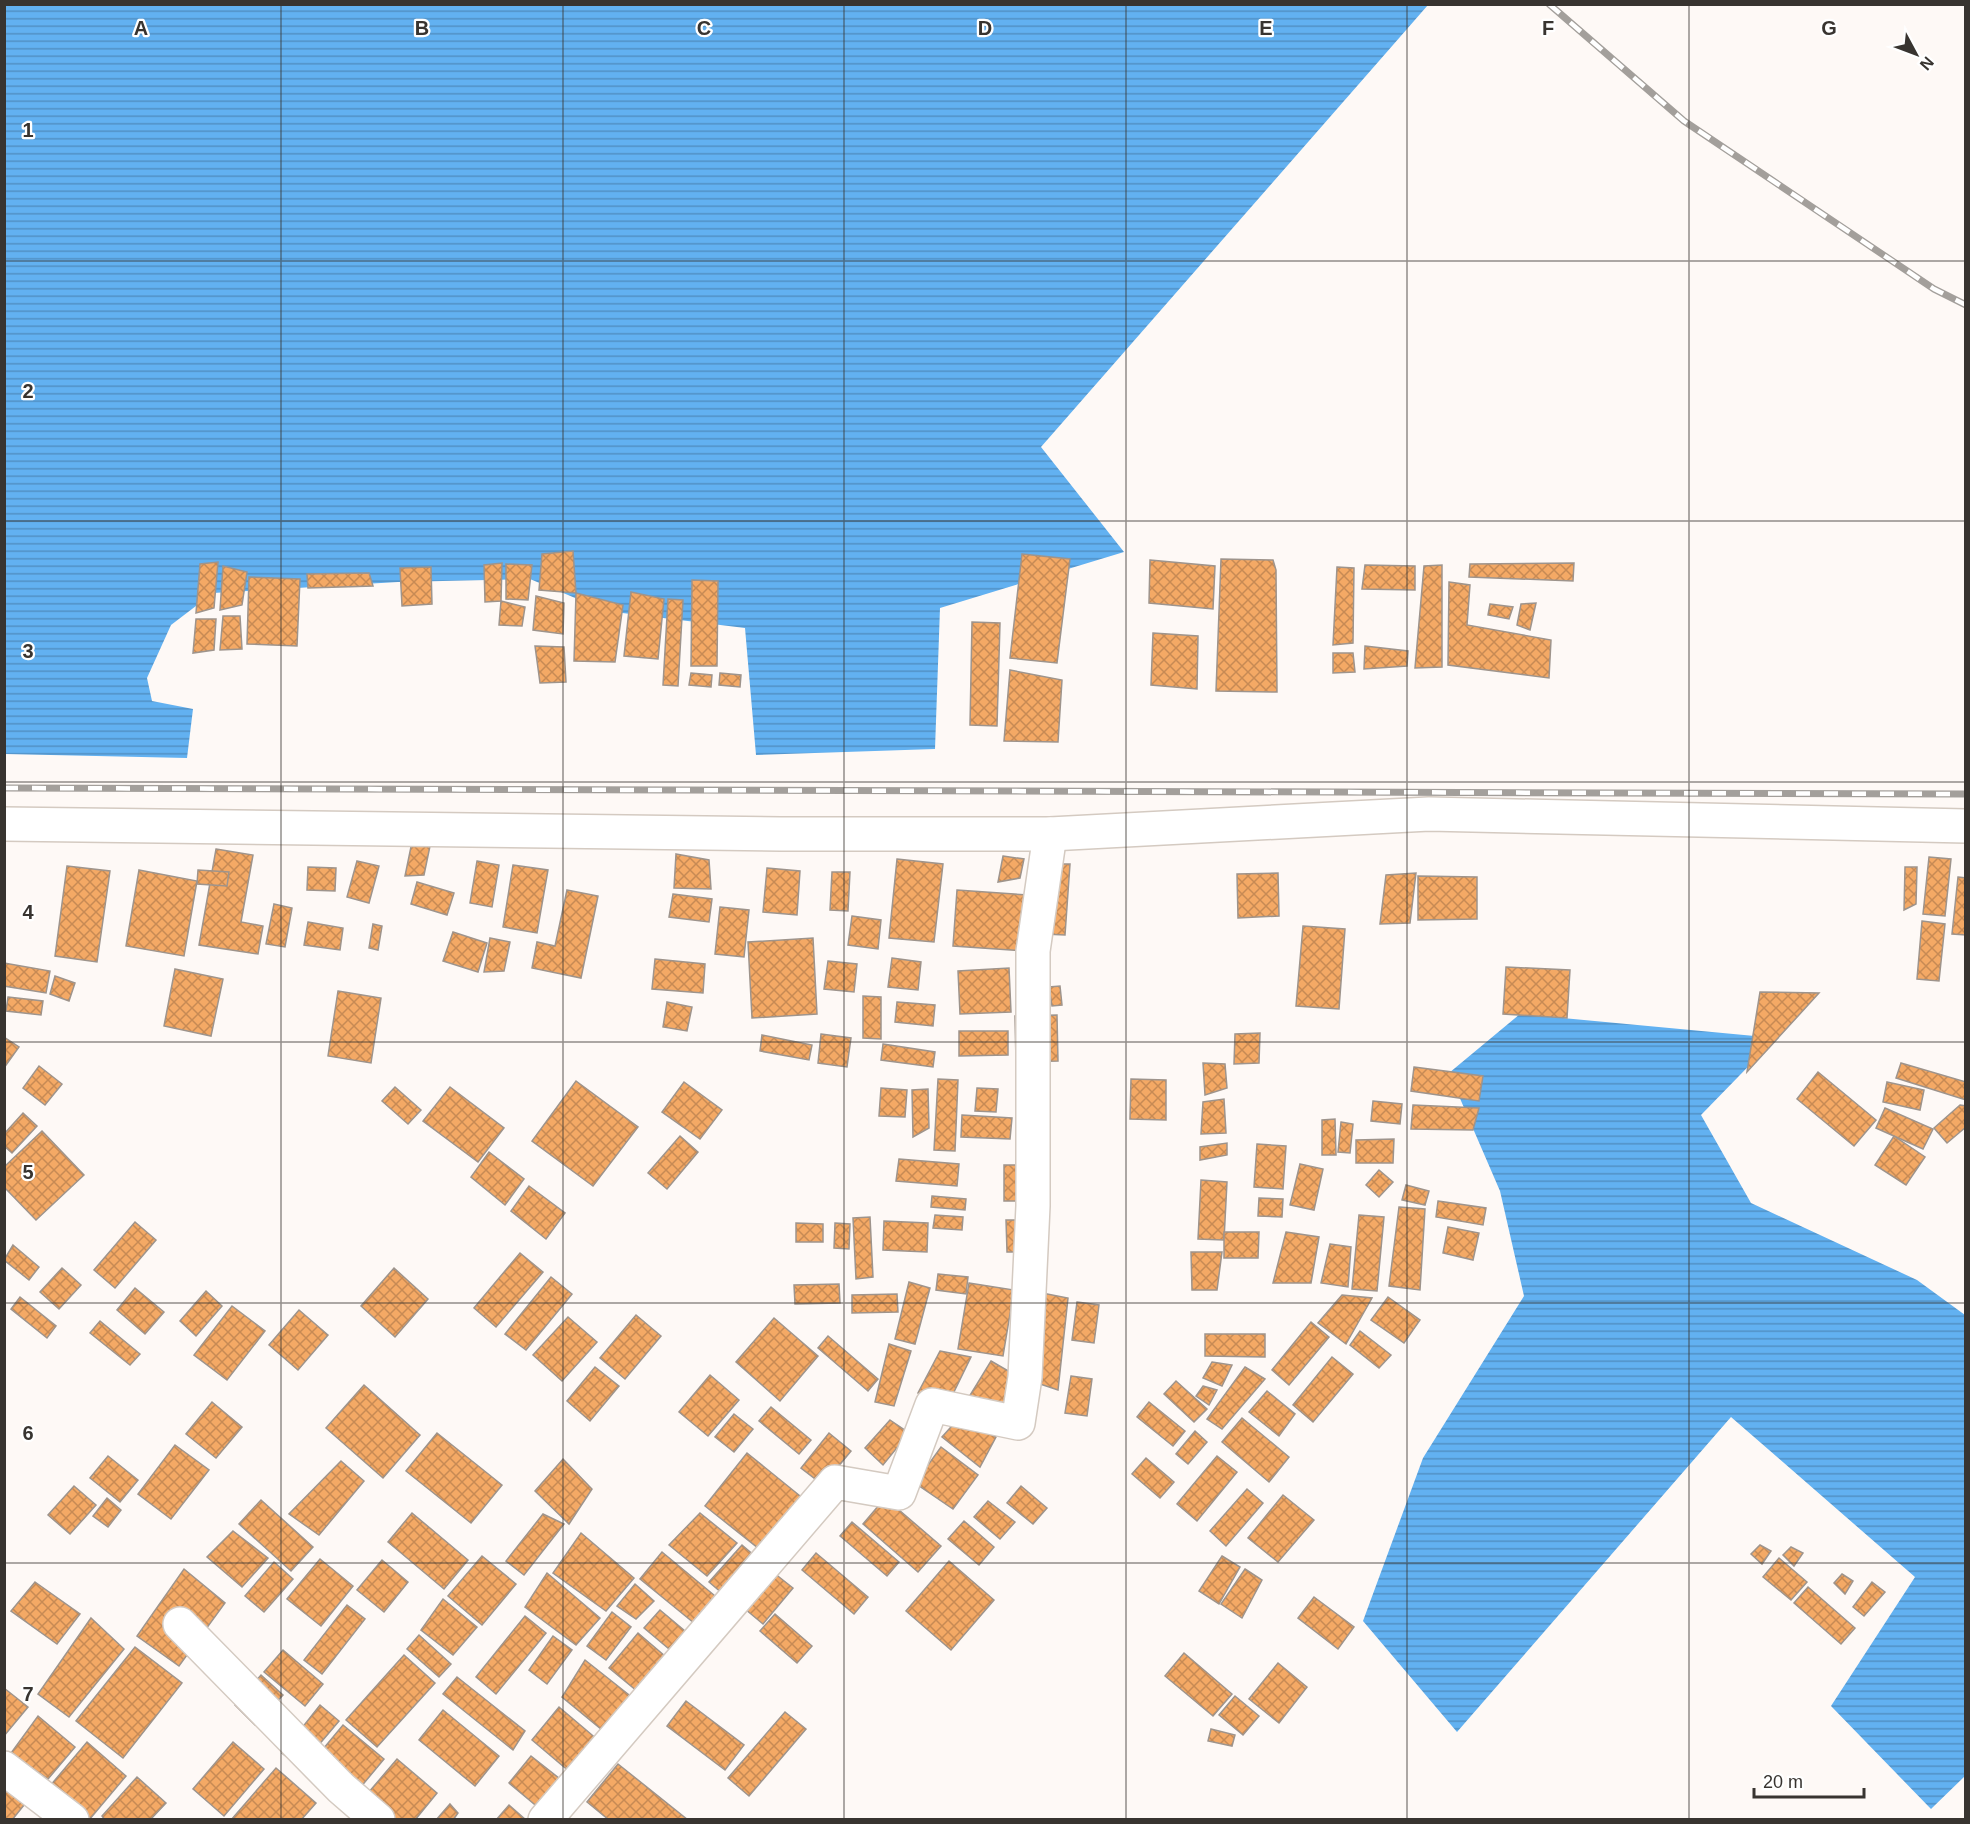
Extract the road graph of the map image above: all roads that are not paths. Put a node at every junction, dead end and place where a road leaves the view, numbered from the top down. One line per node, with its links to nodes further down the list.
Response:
1 (4, 824): 3 (street)
2 (1965, 826): 3 (street)
3 (1050, 834): 8 (street)
4 (180, 1624): 7 (street)
5 (4, 1768): 6 (street)
6 (72, 1820)
7 (378, 1820)
8 (545, 1820)

